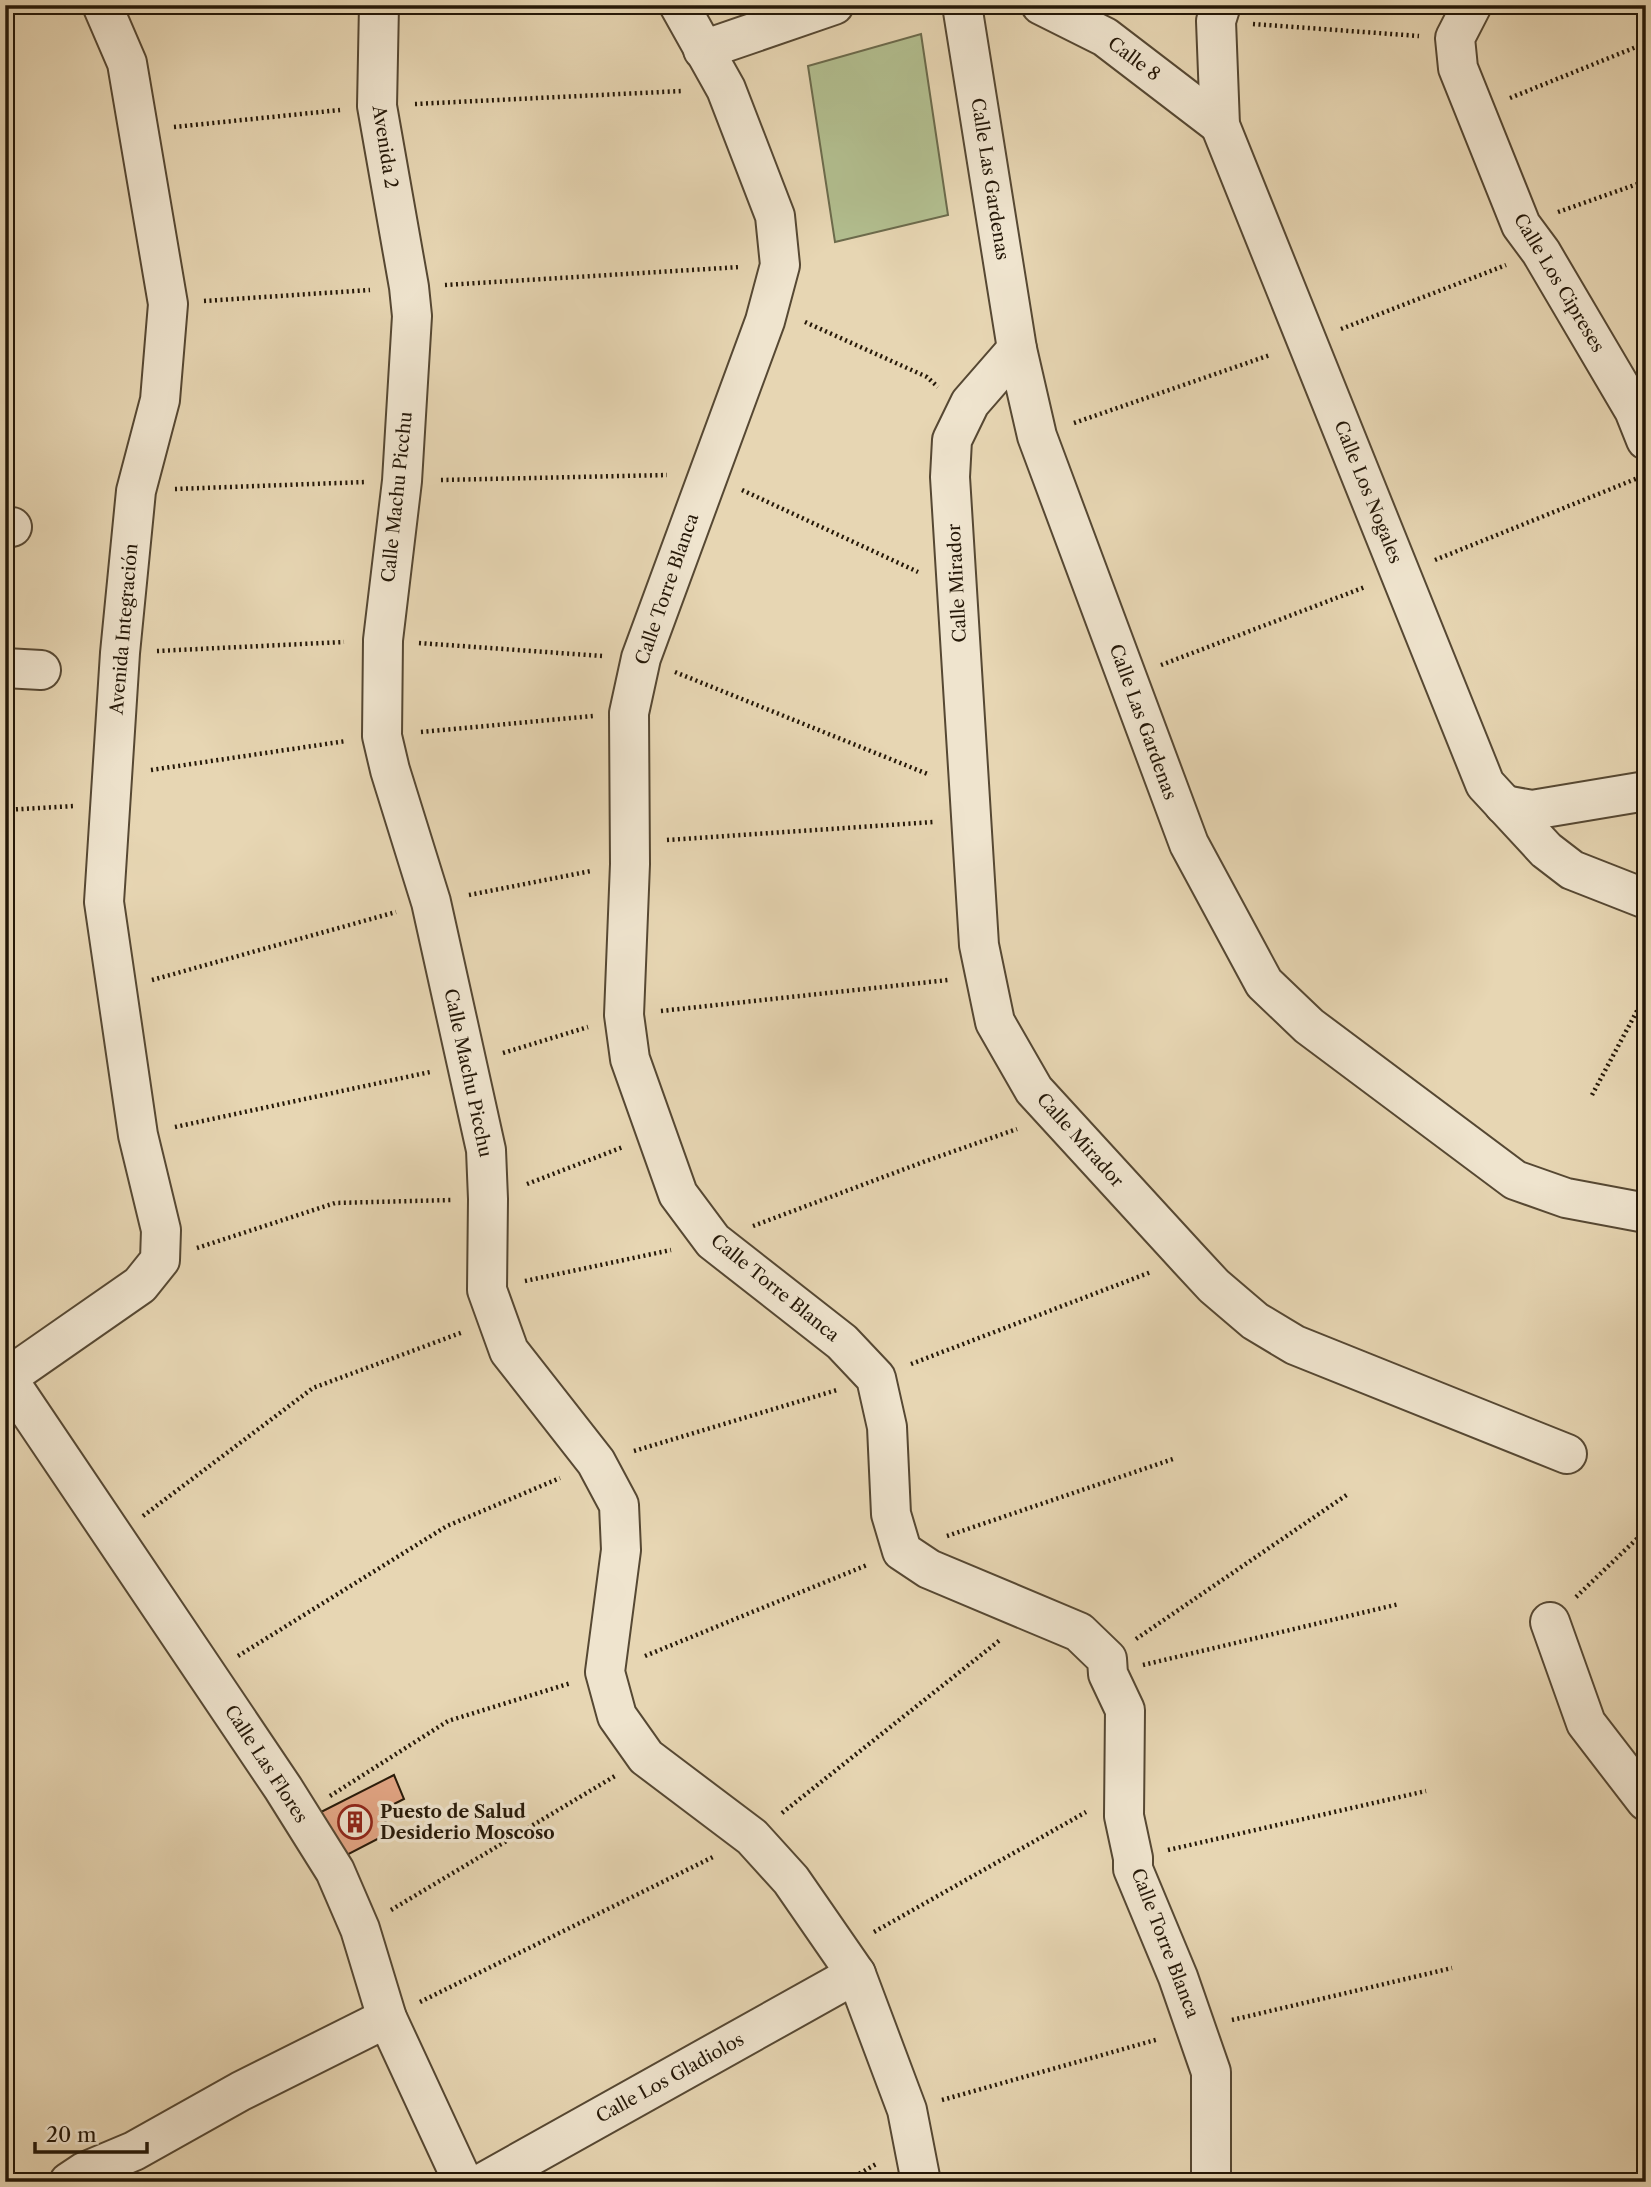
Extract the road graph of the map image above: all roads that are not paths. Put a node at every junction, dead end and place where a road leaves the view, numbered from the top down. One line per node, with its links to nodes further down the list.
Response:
1 (102, 5): 18 (street, Avenida Integración)
2 (379, 5): 11 (street, Avenida 2)
3 (679, 5): 9 (street, Calle Torre Blanca)
4 (834, 5): 9 (street)
5 (962, 5): 12 (street, Calle Las Gardenas)
6 (1041, 5): 10 (street, Calle 8)
7 (1219, 13): 10 (street, Calle Los Nogales)
8 (1464, 22): 13 (street, Calle Los Cipreses)
9 (703, 50): 28 (street, Calle Torre Blanca)
10 (1220, 125): 15 (street, Calle Los Nogales)
11 (410, 287): 22 (street, Calle Machu Picchu)
12 (1017, 349): 17 (street, Calle Las Gardenas); 19 (street, Calle Mirador)
13 (1646, 440)
14 (1646, 790): 15 (street)
15 (1504, 805): 16 (street, Calle Los Nogales)
16 (1646, 899)
17 (1646, 1213)
18 (6, 1378): 23 (street, Calle Las Flores)
19 (1567, 1454)
20 (1550, 1622): 21 (street)
21 (1646, 1801)
22 (848, 1962): 26 (street, Calle Los Gladiolos); 27 (street, Calle Machu Picchu)
23 (387, 2018): 24 (street); 25 (street, Calle Las Flores)
24 (69, 2182)
25 (463, 2182)
26 (484, 2182)
27 (921, 2182)
28 (1211, 2182)

